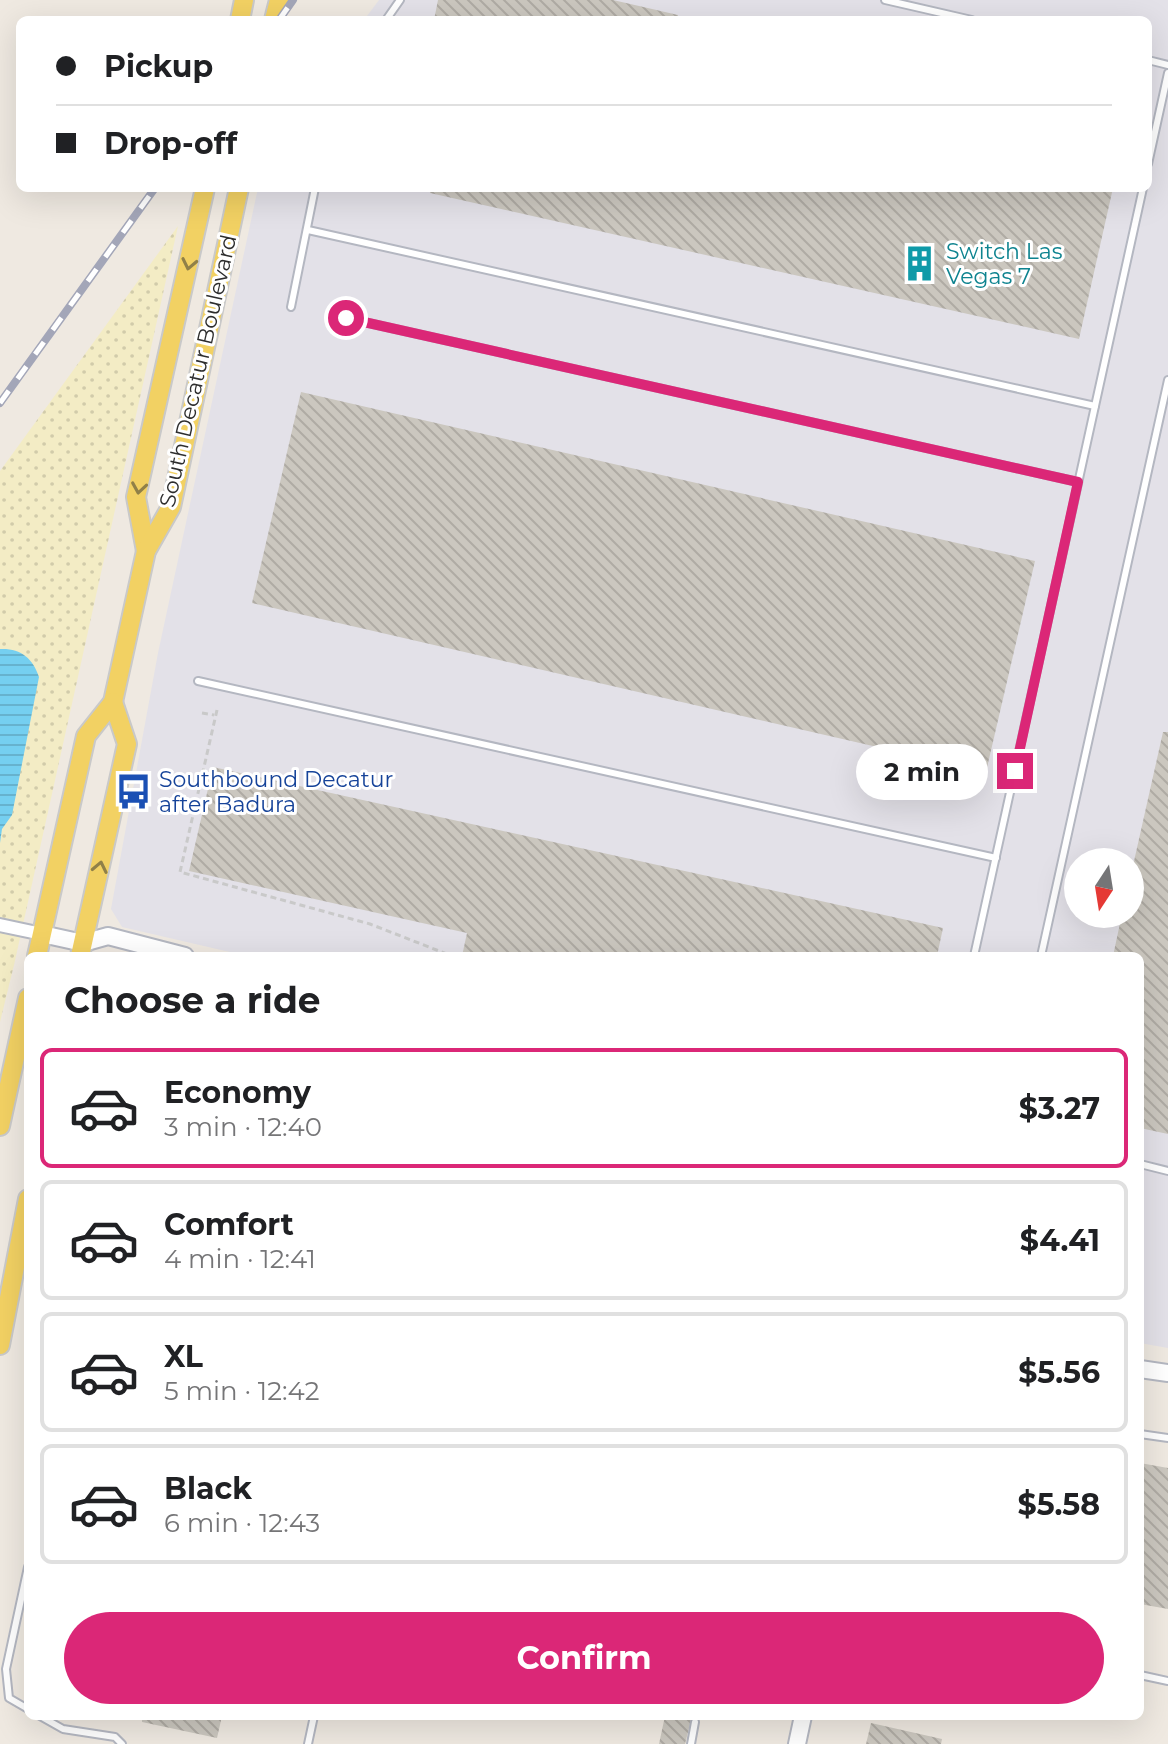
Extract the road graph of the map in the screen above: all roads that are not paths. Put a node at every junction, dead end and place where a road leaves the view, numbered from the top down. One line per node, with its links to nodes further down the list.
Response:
1 (885, 0): 2 (lane)
2 (955, 16)
3 (1168, 73): 4 (lane)
4 (1152, 146)
5 (204, 192): 15 (main road, South Decatur Boulevard, one-way to 15)
6 (238, 192): 15 (main road, South Decatur Boulevard)
7 (314, 192): 9 (lane)
8 (1142, 192): 13 (lane)
9 (308, 230): 10 (lane); 13 (lane)
10 (291, 307)
11 (346, 318): 14 (lane)
12 (1168, 380): 25 (lane)
13 (1095, 406): 14 (lane)
14 (1078, 482): 18 (lane)
15 (146, 551): 17 (main road, South Decatur Boulevard)
16 (198, 681): 18 (lane)
17 (113, 702): 20 (main road, South Decatur Boulevard); 22 (main road, one-way to 17)
18 (996, 858): 24 (lane)
19 (0, 925): 20 (street)
20 (42, 934): 21 (main road, South Decatur Boulevard); 22 (main road)
21 (38, 952)
22 (85, 952): 23 (main road)
23 (170, 952)
24 (975, 952)
25 (1042, 952)
26 (24, 1016): 27 (main road)
27 (0, 1126)
28 (1144, 1165): 29 (lane)
29 (1168, 1171)
30 (24, 1220): 31 (main road)
31 (0, 1345)
32 (1144, 1370): 33 (main road)
33 (1168, 1373)
34 (1144, 1435): 35 (lane)
35 (1168, 1438)
36 (24, 1586): 39 (lane)
37 (1144, 1676): 38 (lane)
38 (1168, 1681)
39 (24, 1707)
40 (47, 1720): 45 (lane)
41 (313, 1720): 46 (lane)
42 (803, 1720): 44 (main road)
43 (695, 1722): 47 (lane)
44 (800, 1743)
45 (122, 1744)
46 (308, 1744)
47 (691, 1744)

